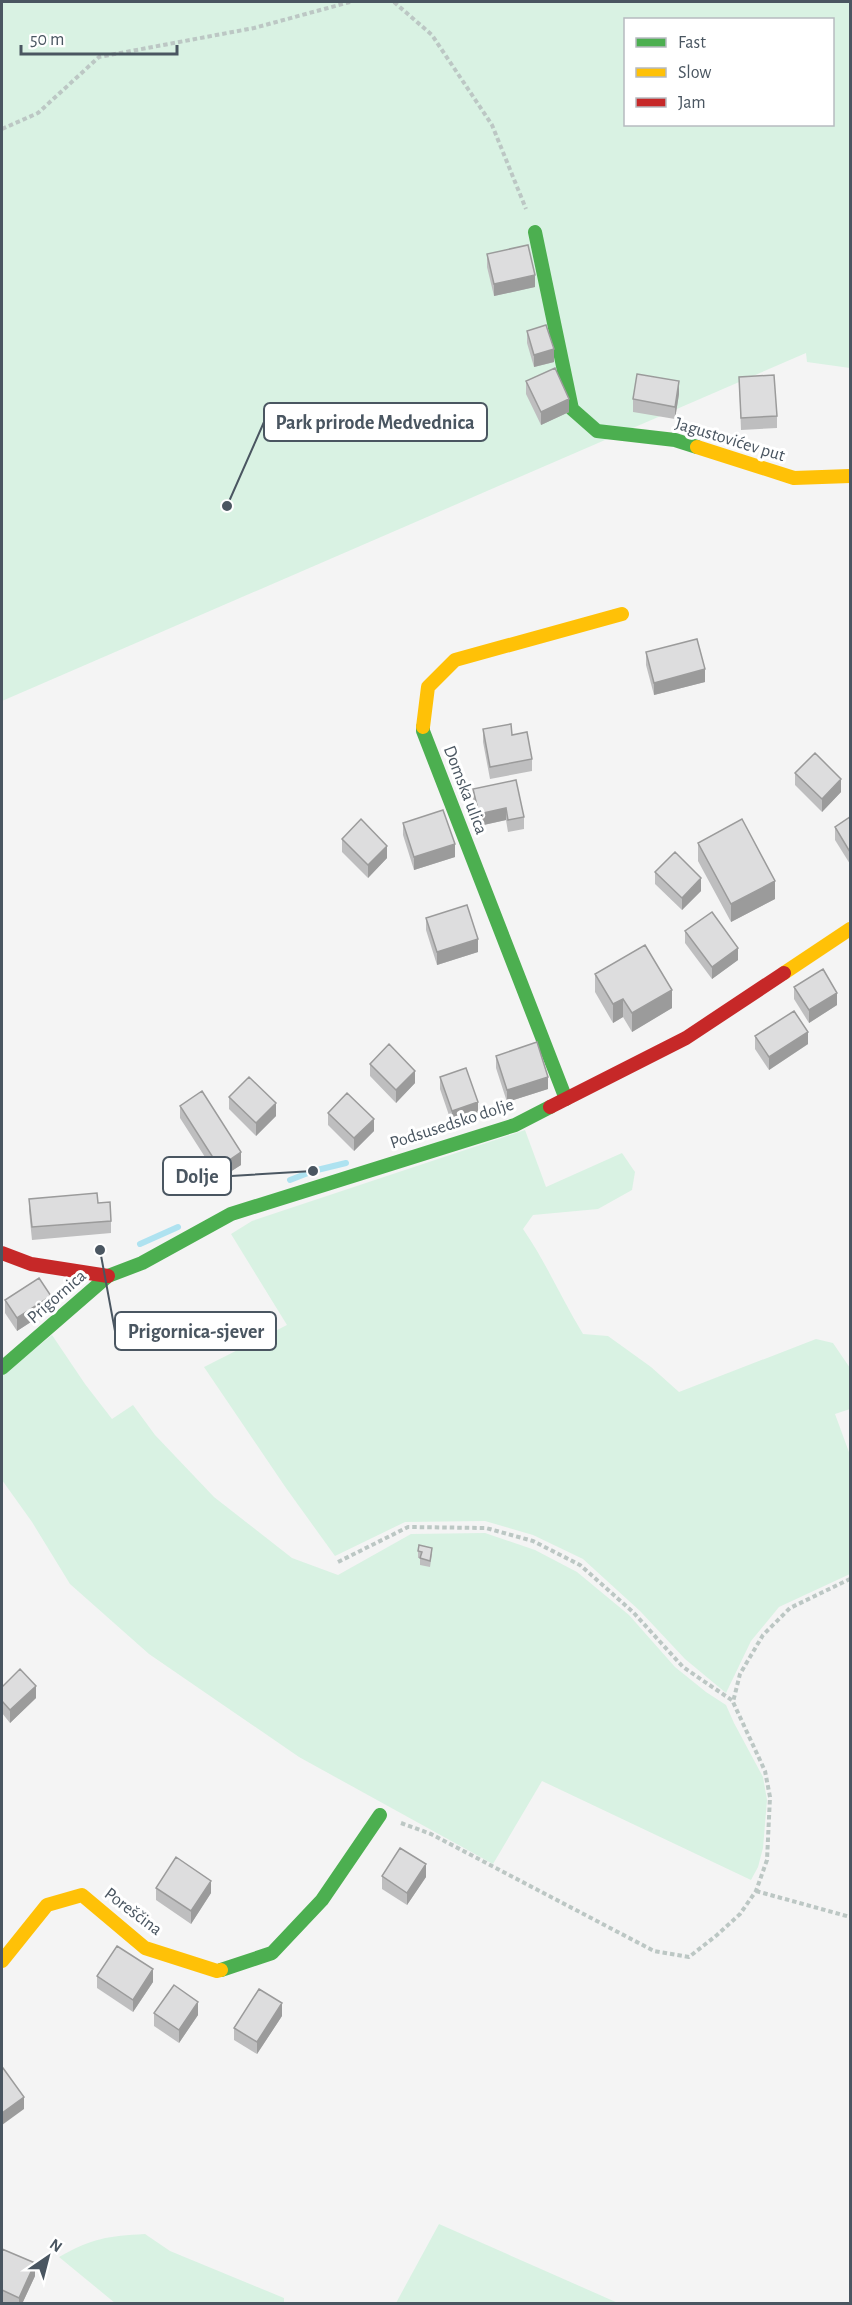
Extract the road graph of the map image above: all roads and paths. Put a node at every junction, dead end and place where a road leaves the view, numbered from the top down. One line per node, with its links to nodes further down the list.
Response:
1 (350, 2): 3 (path)
2 (394, 2): 4 (path)
3 (2, 129)
4 (535, 232): 5 (street, Jagustovićev put)
5 (850, 476)
6 (622, 614): 8 (street, Domska ulica)
7 (850, 929): 8 (street, Podsusedsko dolje)
8 (566, 1099): 10 (street, Podsusedsko dolje)
9 (2, 1253): 10 (street)
10 (108, 1276): 11 (street, Prigornica)
11 (2, 1368)
12 (338, 1562): 14 (path)
13 (850, 1579): 14 (path)
14 (733, 1701): 16 (path)
15 (380, 1815): 16 (path); 18 (street, Poreščina)
16 (756, 1891): 17 (path)
17 (850, 1917)
18 (2, 1961)

